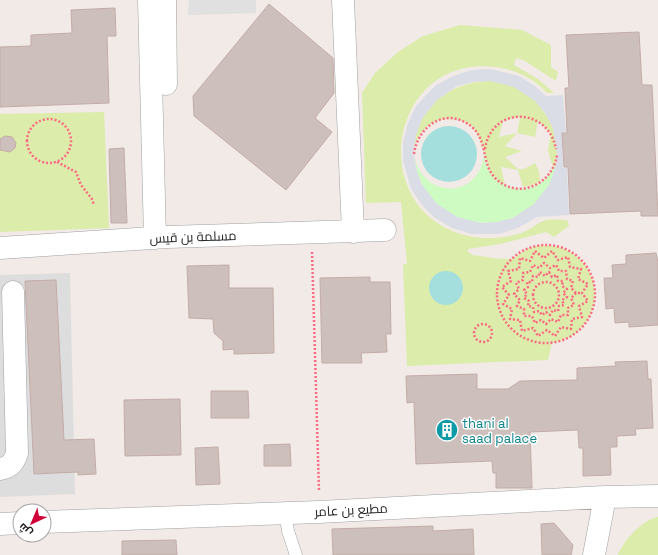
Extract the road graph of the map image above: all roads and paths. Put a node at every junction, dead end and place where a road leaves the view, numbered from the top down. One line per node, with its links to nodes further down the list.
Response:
1 (149, 0): 13 (street)
2 (165, 0): 13 (street)
3 (343, 0): 11 (street)
4 (556, 149): 5 (path)
5 (484, 153): 6 (path); 7 (path)
6 (414, 154)
7 (557, 155)
8 (57, 162): 8 (path); 9 (path)
9 (94, 205)
10 (386, 230): 11 (street, مسلمة بن قيس)
11 (353, 232): 12 (street, مسلمة بن قيس)
12 (311, 234): 13 (street, مسلمة بن قيس); 87 (path)
13 (161, 237): 14 (street, مسلمة بن قيس)
14 (0, 248)
15 (544, 258): 16 (path); 17 (path); 18 (path)
16 (558, 260): 19 (path); 21 (path)
17 (530, 261): 20 (path); 24 (path)
18 (544, 263): 22 (path); 23 (path)
19 (556, 265): 23 (path); 25 (path)
20 (533, 266): 22 (path); 27 (path)
21 (570, 267): 26 (path); 34 (path)
22 (539, 268): 28 (path)
23 (550, 268): 29 (path)
24 (519, 269): 30 (path); 36 (path)
25 (559, 271): 26 (path); 31 (path)
26 (566, 271): 33 (path)
27 (530, 272): 30 (path); 32 (path)
28 (540, 272): 29 (path); 32 (path)
29 (549, 272): 31 (path)
30 (523, 273): 35 (path)
31 (557, 275): 37 (path)
32 (533, 276): 39 (path)
33 (567, 279): 37 (path); 38 (path)
34 (578, 279): 38 (path); 48 (path)
35 (523, 280): 39 (path); 40 (path)
36 (511, 281): 40 (path); 51 (path)
37 (563, 281): 44 (path)
38 (574, 281): 42 (path)
39 (527, 282): 45 (path)
40 (516, 283): 43 (path)
41 (594, 283): 41 (path)
42 (571, 288): 44 (path); 49 (path)
43 (519, 289): 45 (path); 50 (path)
44 (567, 289): 52 (path)
45 (524, 290): 53 (path)
46 (13, 292): 83 (street)
47 (558, 292): 47 (path)
48 (582, 292): 49 (path); 60 (path)
49 (576, 293): 54 (path)
50 (514, 294): 51 (path); 55 (path)
51 (509, 295): 62 (path)
52 (567, 297): 54 (path); 56 (path)
53 (524, 298): 55 (path); 59 (path)
54 (571, 298): 57 (path)
55 (520, 300): 58 (path)
56 (564, 305): 61 (path); 64 (path)
57 (574, 305): 60 (path); 61 (path)
58 (517, 306): 62 (path); 63 (path)
59 (528, 306): 63 (path); 65 (path)
60 (579, 306): 73 (path)
61 (568, 308): 69 (path)
62 (512, 309): 74 (path)
63 (524, 309): 70 (path)
64 (558, 311): 67 (path); 68 (path)
65 (534, 312): 66 (path); 71 (path)
66 (542, 315): 67 (path); 75 (path)
67 (550, 315): 72 (path)
68 (561, 315): 69 (path); 77 (path)
69 (568, 315): 73 (path)
70 (524, 316): 71 (path); 74 (path)
71 (532, 316): 76 (path)
72 (551, 319): 77 (path); 78 (path)
73 (572, 319): 79 (path)
74 (520, 320): 80 (path)
75 (541, 320): 76 (path); 78 (path)
76 (535, 322): 80 (path)
77 (558, 322): 79 (path)
78 (546, 324): 81 (path)
79 (560, 327): 81 (path)
80 (532, 328): 81 (path)
81 (547, 330)
82 (492, 331): 82 (path)
83 (0, 470)
84 (606, 496): 85 (street, مطيع بن عامر); 87 (street, مطيع بن عامر); 92 (street)
85 (658, 496)
86 (286, 512): 87 (street, مطيع بن عامر); 88 (street, مطيع بن عامر); 91 (lane)
87 (319, 512)
88 (52, 522)
89 (12, 523): 90 (street)
90 (0, 524)
91 (296, 555)
92 (594, 555)

